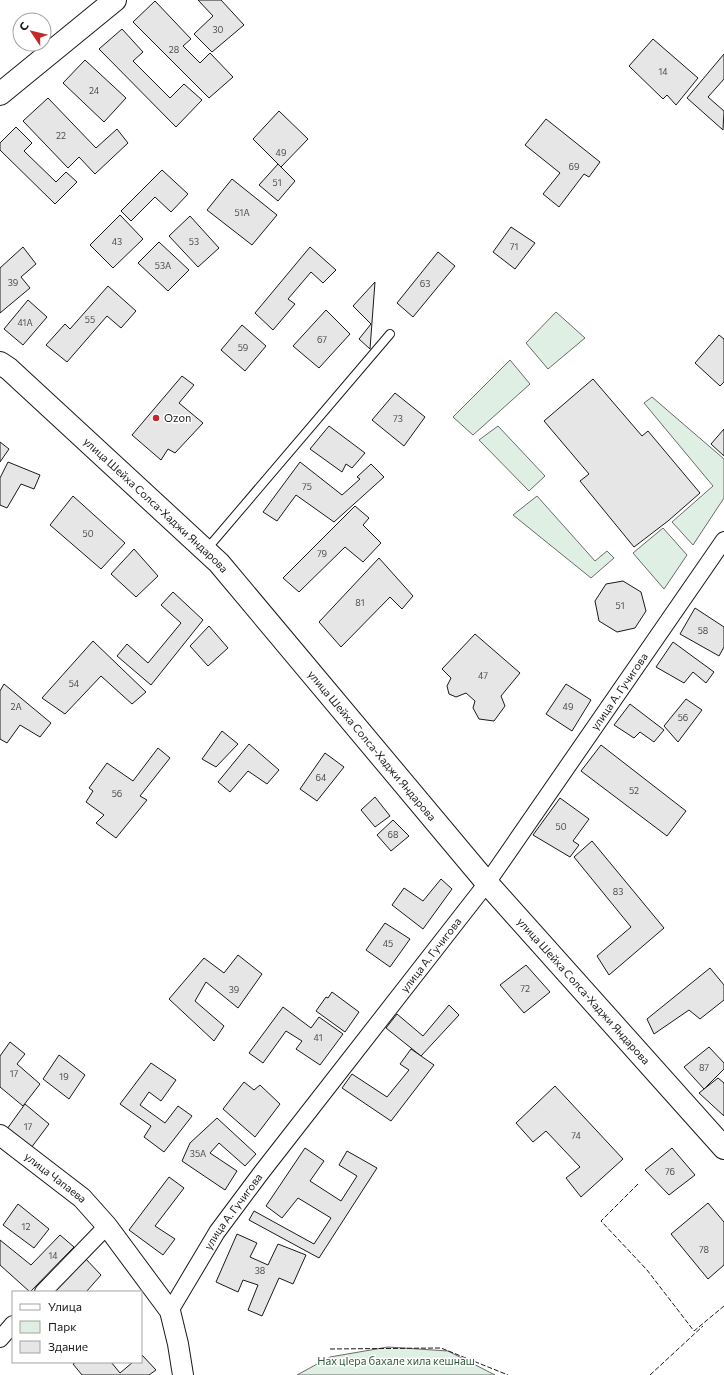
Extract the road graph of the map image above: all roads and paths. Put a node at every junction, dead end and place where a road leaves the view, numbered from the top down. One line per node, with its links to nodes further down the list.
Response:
1 (115, 0): 2 (main road)
2 (0, 94)
3 (390, 334): 6 (lane)
4 (0, 363): 6 (main road, улица Шейха Солса-Хаджи Яндарова)
5 (724, 540): 7 (street, улица А. Гучигова)
6 (205, 551): 7 (main road, улица Шейха Солса-Хаджи Яндарова)
7 (487, 883): 9 (main road, улица Шейха Солса-Хаджи Яндарова); 12 (street, улица А. Гучигова)
8 (0, 1135): 10 (street, улица Чапаева)
9 (724, 1148)
10 (107, 1226): 11 (street); 12 (street, улица Чапаева)
11 (44, 1291)
12 (170, 1311): 15 (street)
13 (12, 1325): 14 (street)
14 (0, 1339)
15 (183, 1375)

